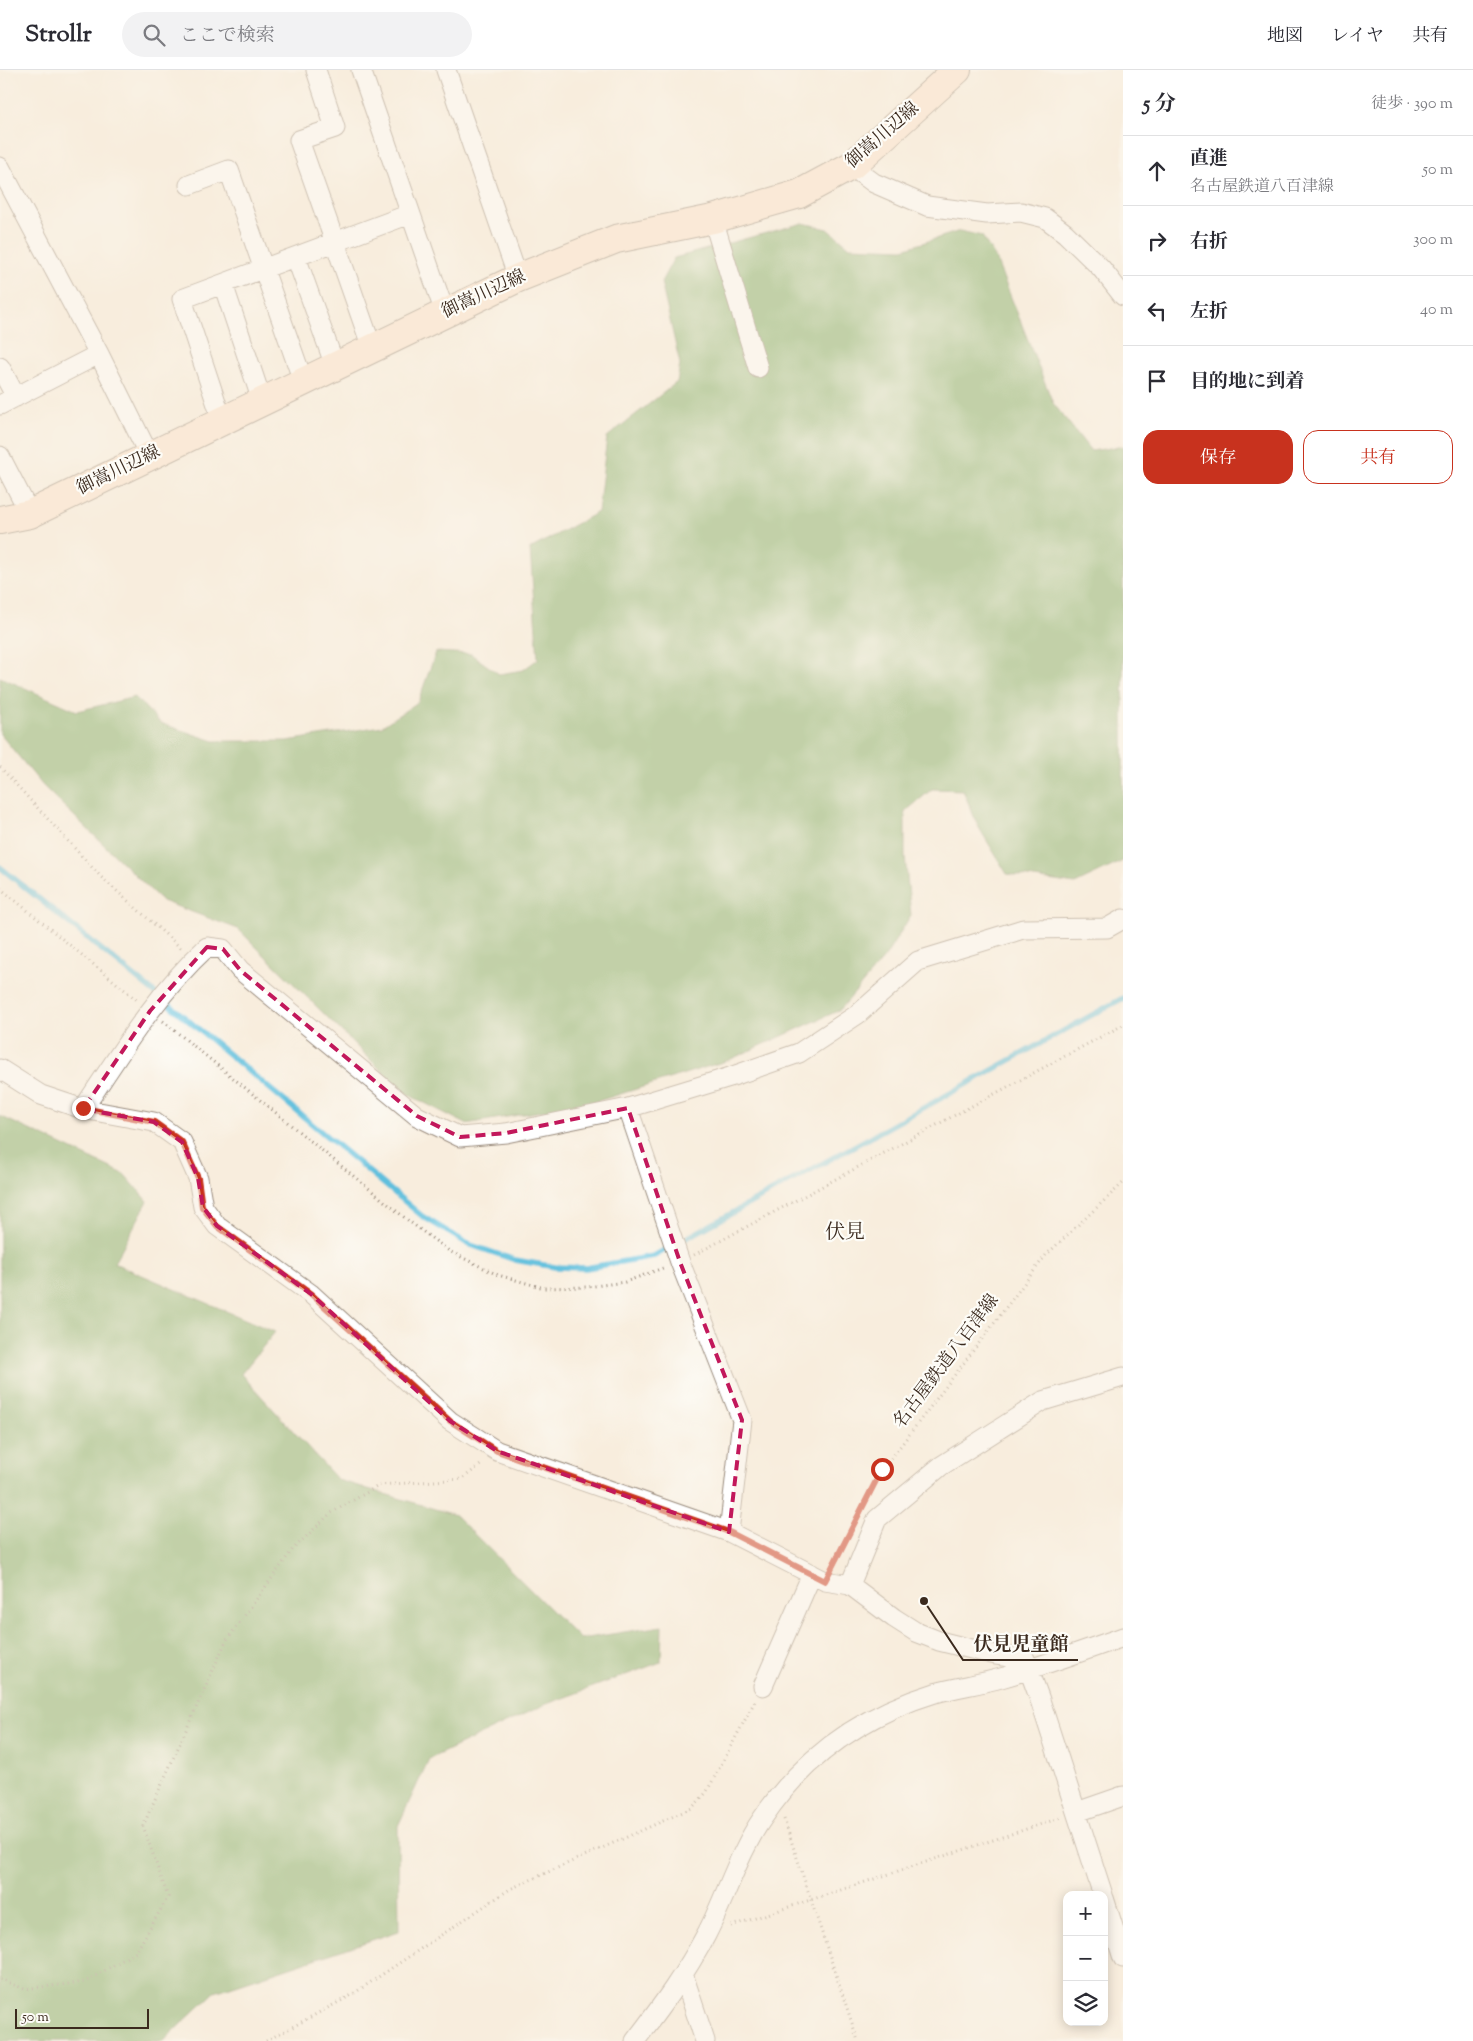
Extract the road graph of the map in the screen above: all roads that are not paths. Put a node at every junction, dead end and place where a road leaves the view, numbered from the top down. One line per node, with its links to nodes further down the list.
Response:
1 (316, 70): 10 (street)
2 (361, 70): 8 (street)
3 (446, 70): 13 (street)
4 (957, 70): 6 (main road, 御嵩川辺線)
5 (0, 166): 18 (street)
6 (851, 166): 9 (main road, 御嵩川辺線); 15 (street)
7 (189, 185): 12 (street)
8 (410, 214): 10 (street); 16 (street)
9 (713, 219): 13 (main road, 御嵩川辺線); 21 (street)
10 (336, 242): 11 (street); 17 (street)
11 (296, 257): 12 (street); 19 (street)
12 (263, 269): 14 (street); 22 (street)
13 (518, 278): 16 (main road, 御嵩川辺線)
14 (223, 284): 24 (street); 25 (street)
15 (1123, 296)
16 (445, 313): 17 (main road, 御嵩川辺線)
17 (372, 348): 19 (main road, 御嵩川辺線)
18 (99, 354): 23 (street); 26 (street)
19 (335, 366): 22 (main road, 御嵩川辺線)
20 (0, 367): 23 (street)
21 (758, 368)
22 (303, 382): 24 (main road, 御嵩川辺線)
23 (8, 401)
24 (262, 401): 25 (main road, 御嵩川辺線)
25 (222, 420): 26 (main road, 御嵩川辺線)
26 (149, 455): 28 (main road, 御嵩川辺線)
27 (0, 456): 28 (street)
28 (30, 514): 29 (main road, 御嵩川辺線)
29 (0, 520)
30 (1123, 919): 33 (street)
31 (0, 1069): 32 (street)
32 (83, 1108): 33 (street); 35 (street)
33 (628, 1108): 35 (street)
34 (1123, 1377): 37 (street)
35 (729, 1532): 36 (street)
36 (819, 1578): 37 (street); 40 (street)
37 (850, 1584): 39 (street)
38 (1123, 1637): 39 (street)
39 (1029, 1670): 42 (street); 46 (street)
40 (763, 1686)
41 (1123, 1796): 42 (street)
42 (1077, 1812): 43 (street)
43 (1102, 1891)
44 (1108, 1911): 45 (street)
45 (1123, 1958)
46 (683, 1974): 47 (street); 48 (street)
47 (635, 2041)
48 (706, 2041)

